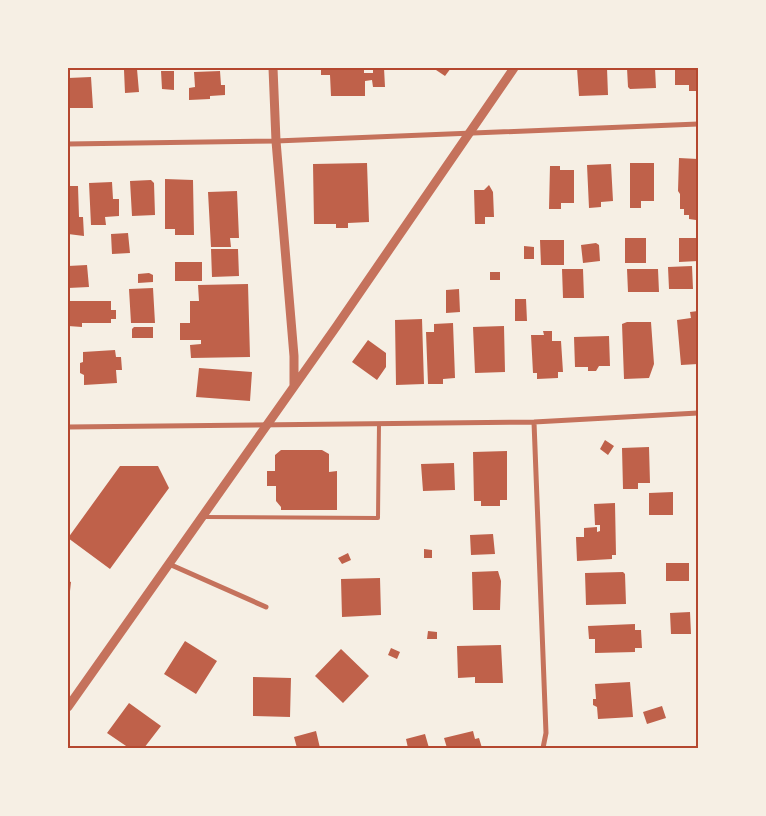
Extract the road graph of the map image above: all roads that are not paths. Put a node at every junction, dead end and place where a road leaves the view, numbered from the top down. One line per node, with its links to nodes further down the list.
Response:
1 (273, 68): 5 (street)
2 (514, 68): 4 (street)
3 (698, 124): 4 (street)
4 (468, 134): 5 (street); 7 (street)
5 (276, 141): 6 (street); 7 (street)
6 (68, 144)
7 (294, 387): 11 (street)
8 (698, 413): 9 (street)
9 (534, 422): 10 (street); 17 (street)
10 (379, 424): 11 (street); 13 (lane)
11 (267, 425): 12 (street); 13 (street)
12 (68, 426)
13 (202, 517): 14 (street)
14 (168, 564): 15 (street); 16 (street)
15 (266, 607)
16 (68, 706)
17 (543, 748)

